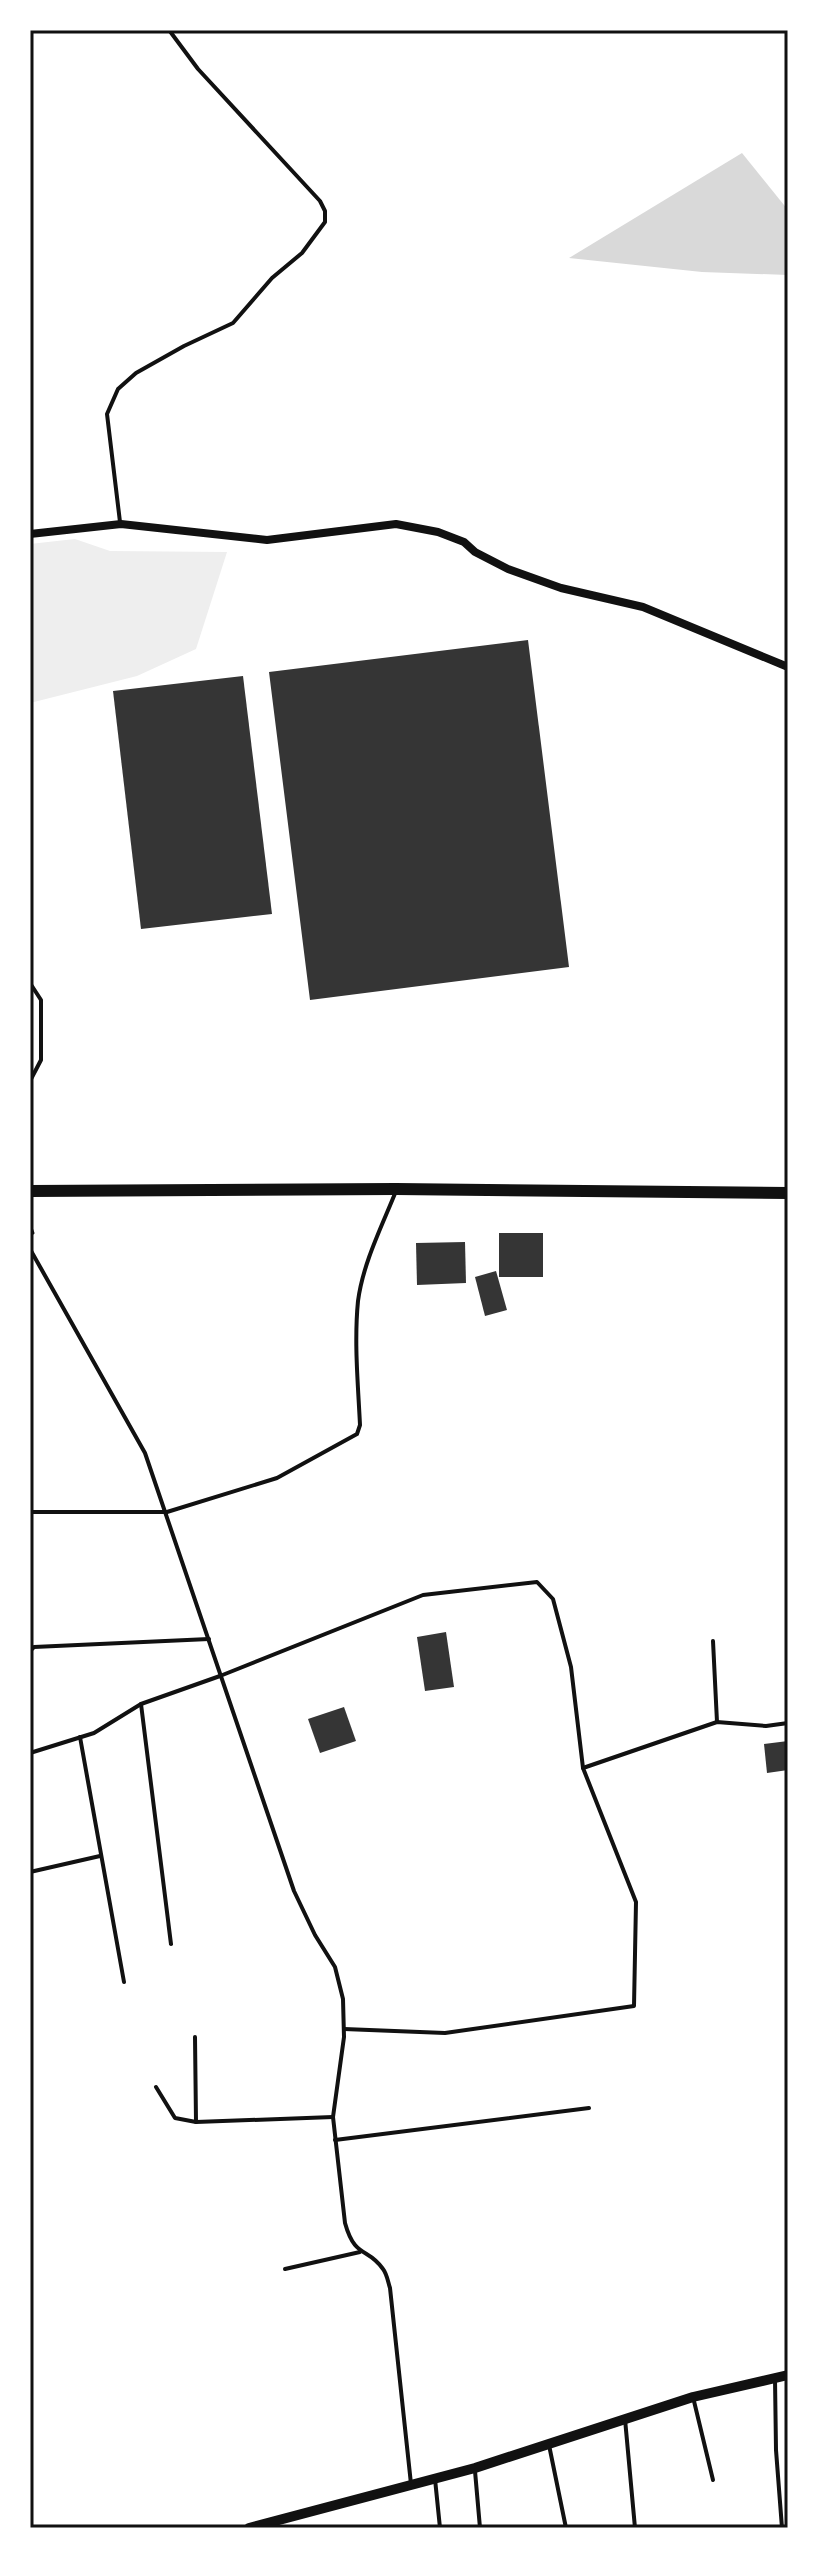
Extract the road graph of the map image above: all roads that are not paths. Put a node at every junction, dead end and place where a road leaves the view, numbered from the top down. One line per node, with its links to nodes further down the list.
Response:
1 (169, 30): 2 (lane)
2 (121, 524): 3 (street); 4 (street)
3 (30, 534)
4 (788, 667)
5 (30, 983): 6 (lane)
6 (30, 1081)
7 (396, 1189): 8 (main road); 9 (main road); 12 (lane)
8 (30, 1191)
9 (788, 1193)
10 (30, 1249): 12 (lane)
11 (30, 1512): 12 (lane)
12 (167, 1512): 13 (lane)
13 (209, 1639): 15 (lane); 16 (lane)
14 (713, 1641): 18 (lane)
15 (30, 1651)
16 (220, 1676): 17 (lane); 22 (lane); 27 (lane)
17 (141, 1704): 20 (lane); 25 (lane)
18 (717, 1722): 19 (lane); 22 (lane)
19 (788, 1723)
20 (80, 1737): 21 (lane); 23 (lane)
21 (30, 1753)
22 (583, 1768): 27 (lane)
23 (100, 1856): 24 (lane); 26 (lane)
24 (30, 1872)
25 (171, 1944)
26 (124, 1982)
27 (344, 2029): 31 (lane)
28 (195, 2037): 32 (lane)
29 (156, 2087): 32 (lane)
30 (589, 2108): 33 (lane)
31 (333, 2117): 32 (lane); 33 (lane)
32 (196, 2122)
33 (335, 2140): 34 (lane)
34 (360, 2252): 35 (lane); 44 (lane)
35 (285, 2269)
36 (788, 2375): 37 (street)
37 (775, 2378): 38 (street); 50 (lane)
38 (693, 2397): 39 (street); 43 (lane)
39 (625, 2418): 40 (street); 49 (lane)
40 (549, 2442): 41 (street); 48 (lane)
41 (475, 2468): 42 (street); 47 (lane)
42 (435, 2477): 44 (street); 46 (lane)
43 (713, 2480)
44 (411, 2486): 45 (street)
45 (249, 2528)
46 (440, 2528)
47 (480, 2528)
48 (566, 2528)
49 (635, 2528)
50 (782, 2528)

